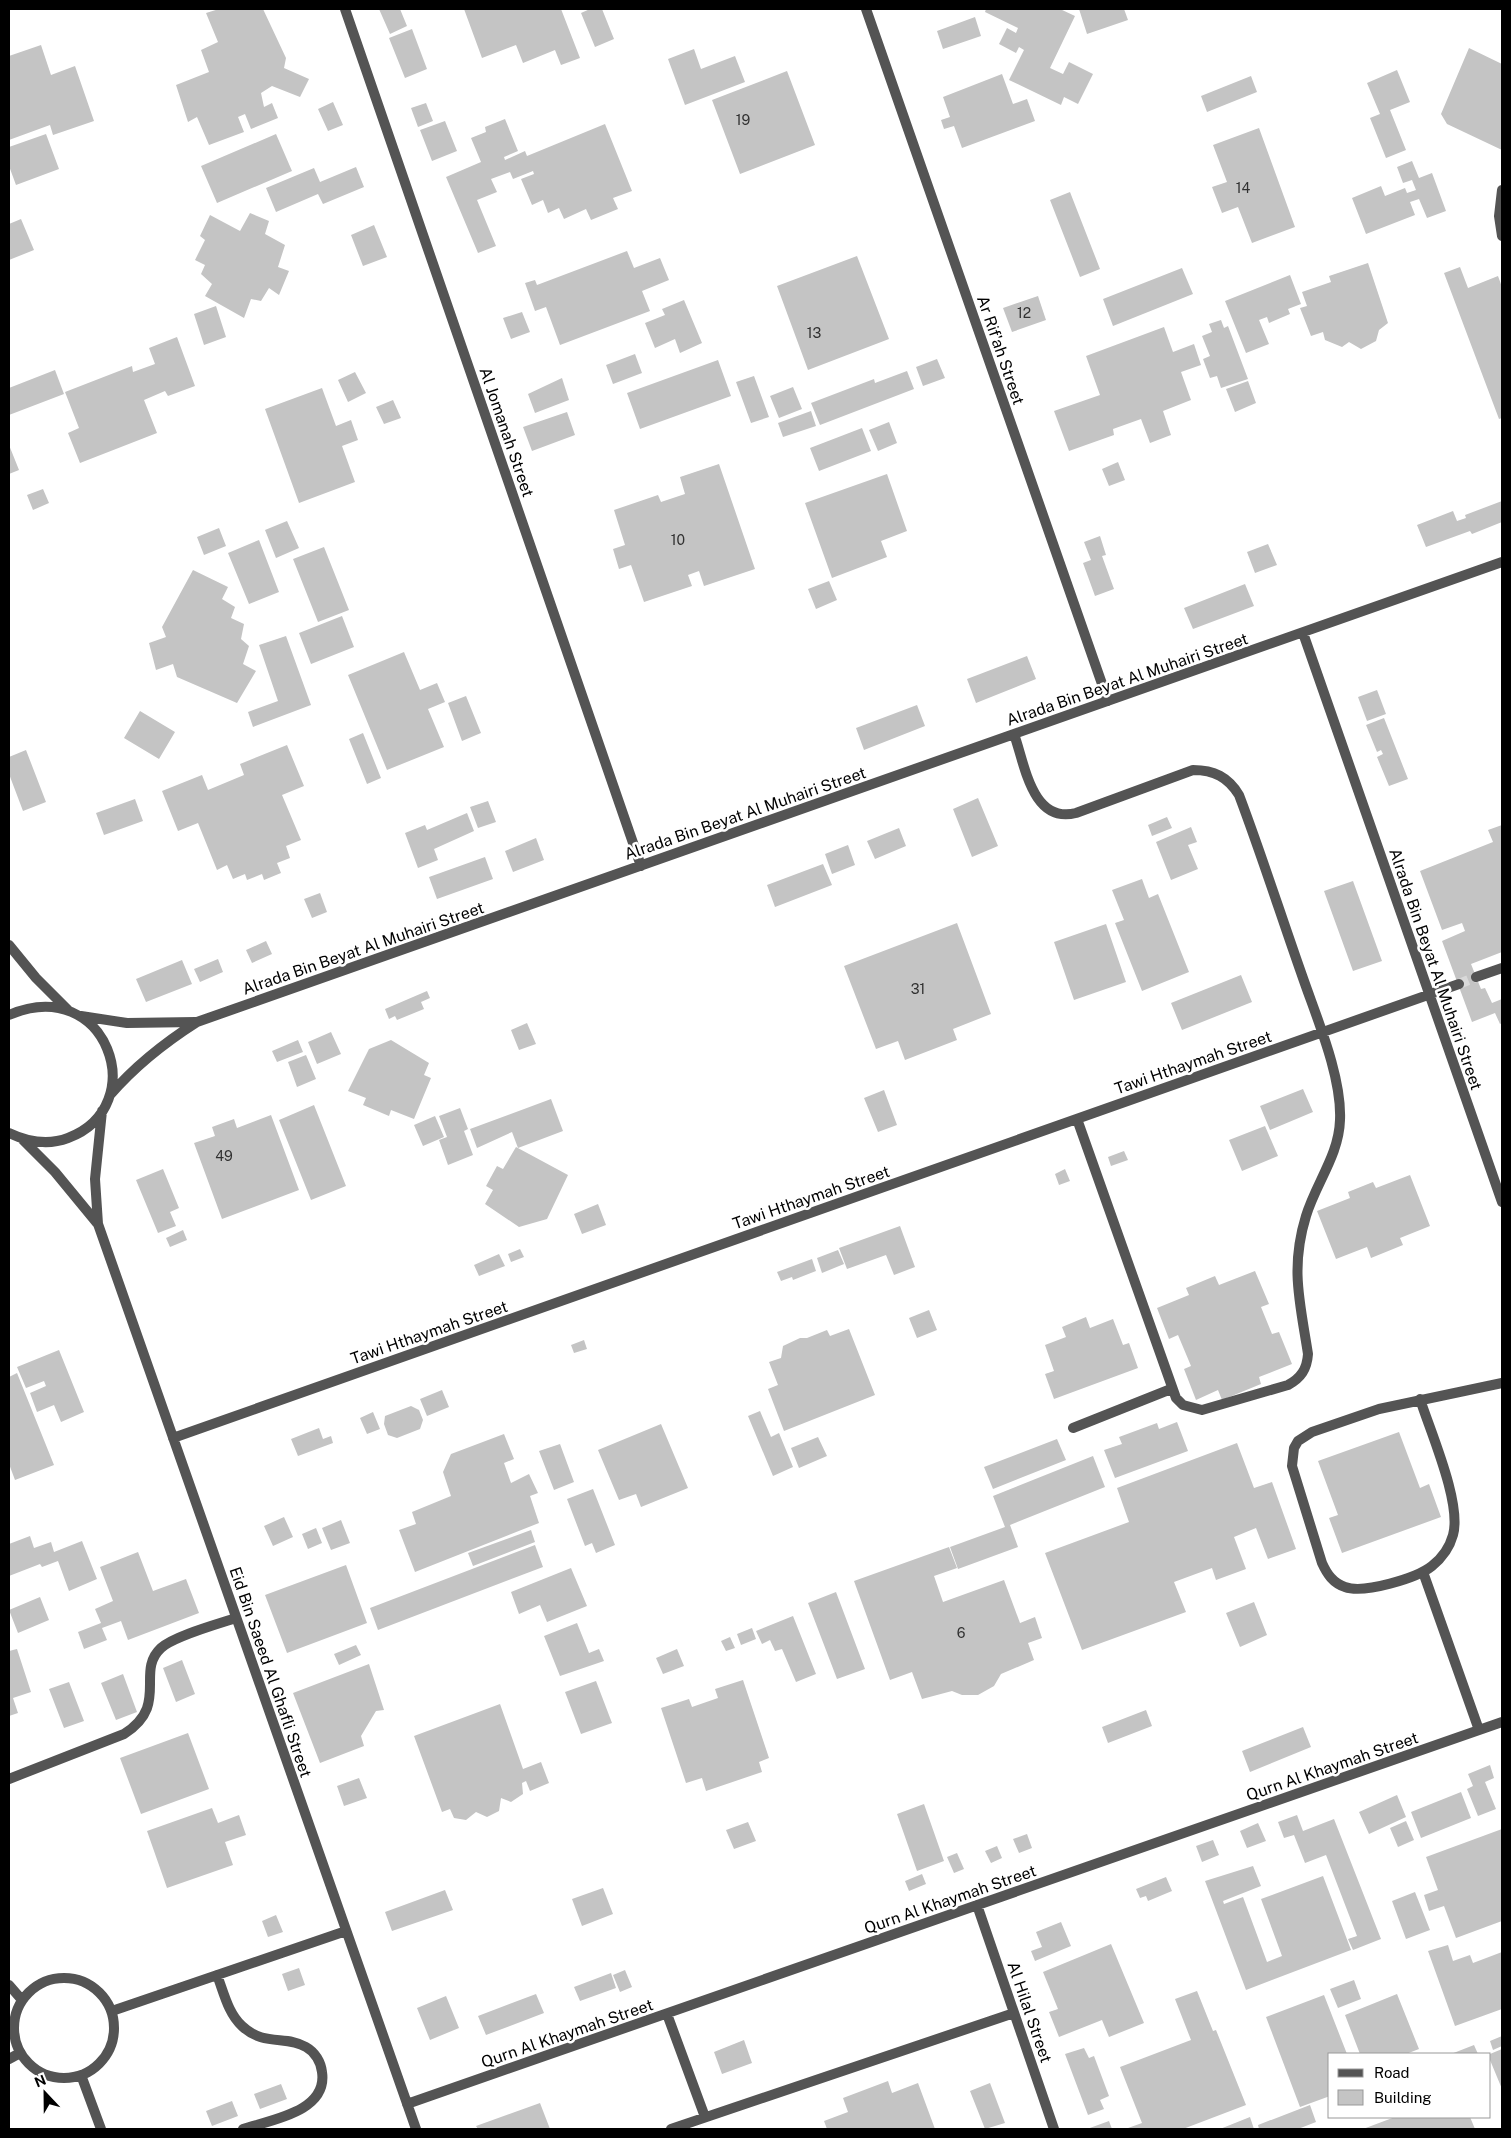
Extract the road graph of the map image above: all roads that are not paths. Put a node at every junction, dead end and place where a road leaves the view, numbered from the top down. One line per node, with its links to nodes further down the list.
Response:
1 (345, 9): 9 (street, Al Jomanah Street)
2 (866, 9): 7 (street, Ar Rif'ah Street)
3 (1502, 190): 4 (street)
4 (1502, 236)
5 (1502, 562): 6 (street, Alrada Bin Beyat Al Muhairi Street)
6 (1303, 633): 7 (street, Alrada Bin Beyat Al Muhairi Street); 14 (street, Alrada Bin Beyat Al Muhairi Street)
7 (1108, 701): 8 (street, Alrada Bin Beyat Al Muhairi Street)
8 (1014, 734): 9 (street, Alrada Bin Beyat Al Muhairi Street); 19 (street)
9 (641, 866): 18 (street, Alrada Bin Beyat Al Muhairi Street)
10 (9, 946): 15 (street)
11 (1502, 968): 12 (street)
12 (1476, 977)
13 (1459, 984): 14 (street, Tawi Hthaymah Street)
14 (1429, 994): 19 (street, Tawi Hthaymah Street); 25 (street, Alrada Bin Beyat Al Muhairi Street)
15 (69, 1010): 16 (street); 17 (street)
16 (9, 1016)
17 (81, 1016): 18 (street, Alrada Bin Beyat Al Muhairi Street); 20 (street)
18 (197, 1022): 20 (street, Alrada Bin Beyat Al Muhairi Street)
19 (1322, 1032): 22 (street, Tawi Hthaymah Street); 28 (street)
20 (110, 1095): 21 (street)
21 (102, 1111): 24 (street); 26 (street, Eid Bin Saeed Al Ghafli Street)
22 (1078, 1118): 28 (street); 31 (street, Tawi Hthaymah Street)
23 (9, 1133): 24 (street)
24 (23, 1140): 26 (street, Eid Bin Saeed Al Ghafli Street)
25 (1502, 1202)
26 (98, 1224): 31 (street, Eid Bin Saeed Al Ghafli Street)
27 (1502, 1382): 29 (street)
28 (1171, 1389): 30 (street)
29 (1420, 1398): 32 (street); 32 (street)
30 (1073, 1428)
31 (173, 1438): 33 (street, Eid Bin Saeed Al Ghafli Street)
32 (1423, 1572): 35 (street)
33 (236, 1618): 36 (street); 38 (street, Eid Bin Saeed Al Ghafli Street)
34 (1502, 1722): 35 (street, Qurn Al Khaymah Street)
35 (1479, 1730): 37 (street, Qurn Al Khaymah Street)
36 (9, 1779)
37 (977, 1905): 43 (street, Al Hilal Street); 44 (street, Qurn Al Khaymah Street)
38 (346, 1931): 39 (street); 48 (street, Eid Bin Saeed Al Ghafli Street)
39 (217, 1975): 42 (street); 51 (street)
40 (9, 1985): 41 (street)
41 (22, 2000): 42 (street); 45 (street)
42 (112, 2011): 47 (street)
43 (1014, 2013): 49 (street); 54 (street, Al Hilal Street)
44 (666, 2014): 48 (street, Qurn Al Khaymah Street); 49 (street)
45 (20, 2053): 46 (street); 47 (street)
46 (9, 2059)
47 (81, 2076): 50 (street)
48 (407, 2104): 52 (street, Eid Bin Saeed Al Ghafli Street)
49 (705, 2118): 53 (street)
50 (101, 2129)
51 (243, 2129)
52 (416, 2129)
53 (671, 2129)
54 (1054, 2129)

